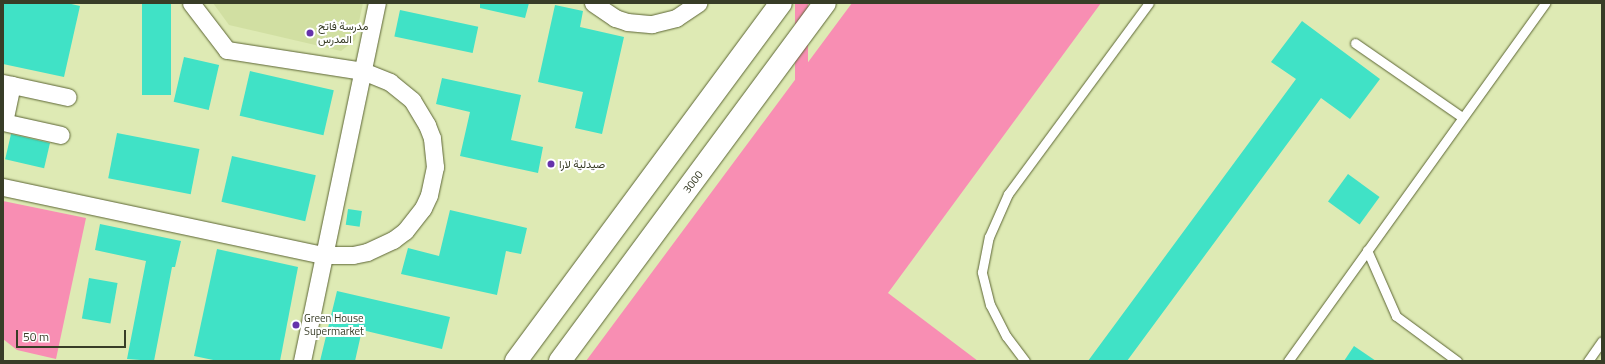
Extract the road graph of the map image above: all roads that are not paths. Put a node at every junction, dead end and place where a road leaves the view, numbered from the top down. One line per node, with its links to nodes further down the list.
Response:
1 (191, 3): 10 (street)
2 (377, 3): 10 (street)
3 (592, 3): 4 (street)
4 (698, 3)
5 (781, 3): 21 (street)
6 (825, 3): 22 (street, 3000)
7 (1149, 3): 23 (lane)
8 (1545, 3): 13 (lane)
9 (1355, 42): 13 (lane)
10 (363, 71): 18 (street); 18 (street)
11 (7, 84): 12 (street); 14 (street)
12 (68, 97)
13 (1462, 117): 17 (lane)
14 (3, 122): 15 (street)
15 (61, 135)
16 (3, 187): 18 (street)
17 (1367, 250): 24 (lane); 25 (lane)
18 (324, 255): 20 (street)
19 (1602, 341): 26 (lane)
20 (302, 361)
21 (516, 361)
22 (560, 361)
23 (1025, 361)
24 (1288, 361)
25 (1457, 361)
26 (1588, 361)

